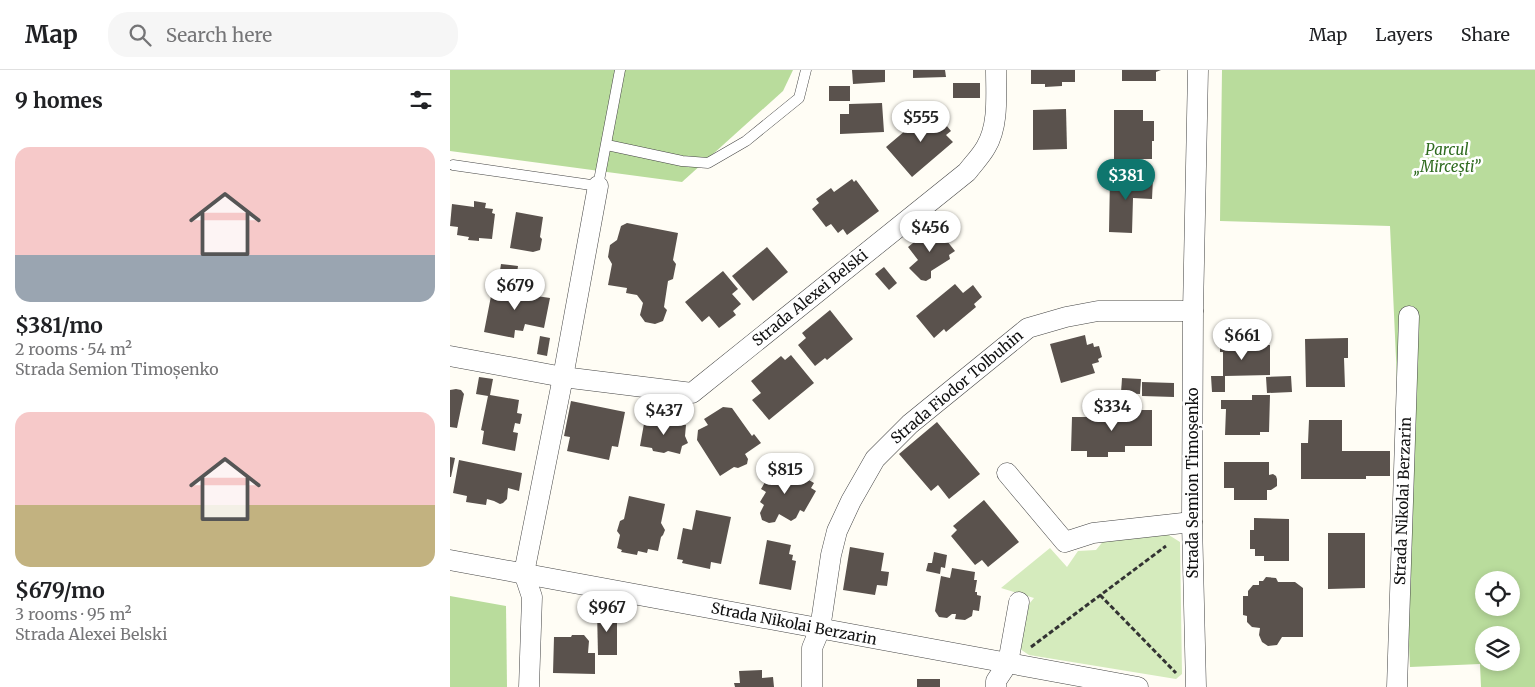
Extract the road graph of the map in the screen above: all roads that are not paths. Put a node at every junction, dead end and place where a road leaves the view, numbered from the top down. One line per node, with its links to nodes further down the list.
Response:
1 (620, 70): 5 (lane)
2 (806, 70): 5 (lane)
3 (996, 70): 11 (street, Strada Alexei Belski)
4 (1198, 70): 8 (street, Strada Semion Timoșenko)
5 (607, 145): 7 (lane)
6 (453, 165): 7 (lane)
7 (598, 186): 11 (street)
8 (1193, 311): 13 (street, Strada Semion Timoșenko); 17 (street, Strada Fiodor Tolbuhin)
9 (1409, 316): 24 (street, Strada Nikolai Berzarin)
10 (450, 356): 11 (street, Strada Alexei Belski)
11 (563, 377): 15 (street)
12 (1007, 473): 13 (street)
13 (1192, 522): 23 (street, Strada Semion Timoșenko)
14 (450, 560): 15 (street, Strada Nikolai Berzarin)
15 (524, 573): 17 (street, Strada Nikolai Berzarin); 19 (street)
16 (1019, 602): 18 (street)
17 (820, 629): 18 (street, Strada Nikolai Berzarin); 20 (street, Strada Fiodor Tolbuhin)
18 (1008, 663): 21 (street); 22 (street, Strada Nikolai Berzarin)
19 (529, 687)
20 (812, 687)
21 (996, 687)
22 (1138, 687)
23 (1196, 687)
24 (1397, 687)

